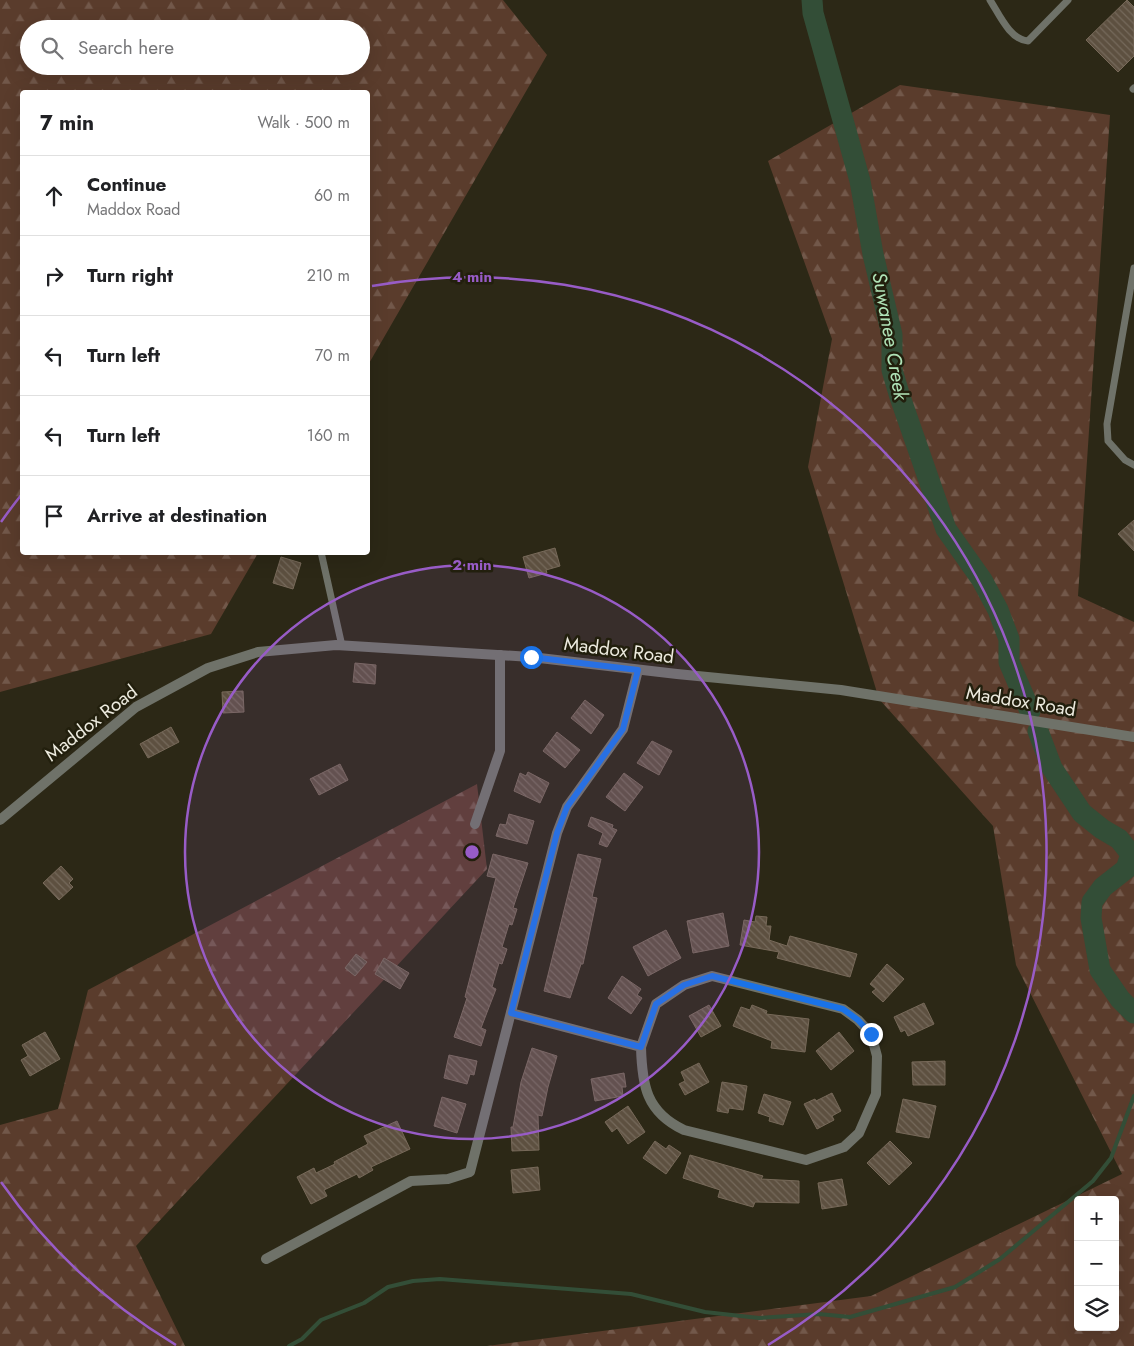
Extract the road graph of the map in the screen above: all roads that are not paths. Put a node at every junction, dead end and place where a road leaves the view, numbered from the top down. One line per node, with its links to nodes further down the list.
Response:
1 (990, 0): 2 (lane)
2 (1068, 0)
3 (1134, 268): 4 (lane)
4 (1134, 465)
5 (322, 555): 6 (lane)
6 (342, 646): 7 (street, Maddox Road); 10 (street, Maddox Road)
7 (500, 655): 8 (street, Maddox Road); 11 (street)
8 (638, 670): 9 (street, Maddox Road); 12 (street)
9 (1134, 737)
10 (0, 820)
11 (475, 824)
12 (511, 1013): 13 (street); 14 (street)
13 (641, 1047): 13 (street)
14 (266, 1259)

